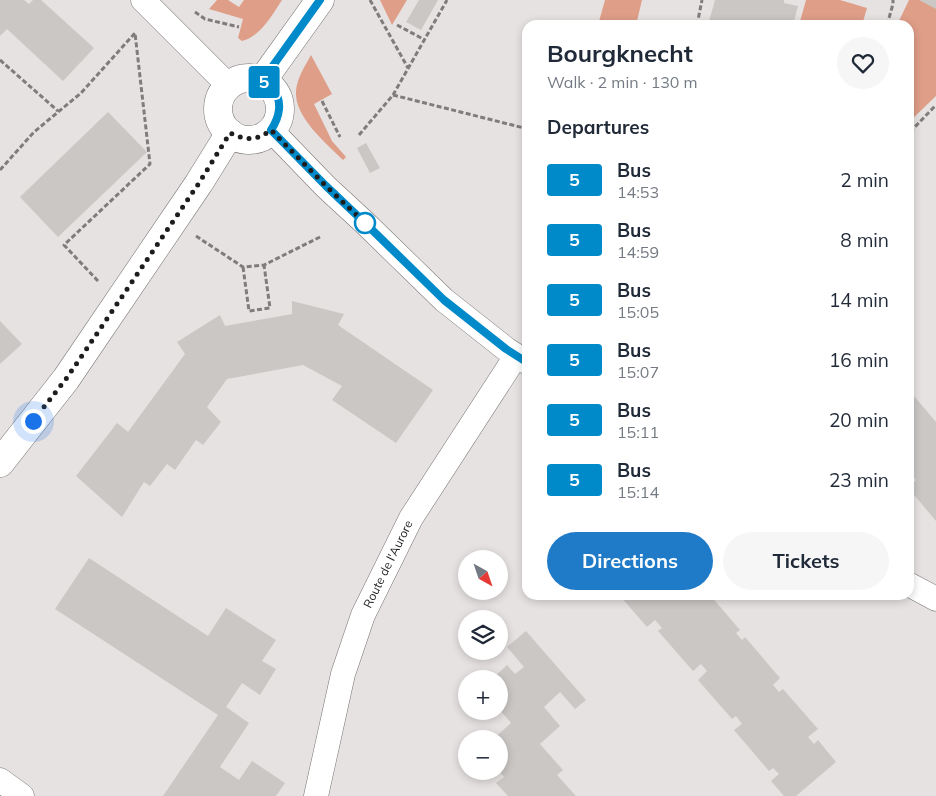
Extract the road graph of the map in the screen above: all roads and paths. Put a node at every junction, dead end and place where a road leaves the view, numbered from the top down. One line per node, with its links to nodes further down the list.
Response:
1 (143, 0): 18 (street)
2 (320, 0): 17 (main road)
3 (370, 0): 16 (path)
4 (447, 0): 14 (path)
5 (702, 0): 8 (path)
6 (893, 0): 9 (path)
7 (194, 11): 11 (path)
8 (698, 20)
9 (889, 20)
10 (397, 25): 14 (path)
11 (239, 27)
12 (138, 29): 13 (path)
13 (135, 33): 22 (path); 34 (path)
14 (425, 40): 16 (path)
15 (0, 60): 22 (path)
16 (409, 68): 19 (path)
17 (262, 81): 18 (main road); 25 (main road)
18 (228, 85): 26 (main road)
19 (393, 95): 23 (path); 27 (path)
20 (322, 101): 28 (path)
21 (936, 105): 24 (path)
22 (58, 111): 29 (path)
23 (522, 127)
24 (914, 128)
25 (271, 130): 26 (main road); 35 (street)
26 (230, 133): 36 (main road)
27 (359, 135)
28 (340, 137)
29 (0, 170)
30 (193, 234): 33 (path)
31 (322, 236): 32 (path)
32 (264, 265): 33 (path); 33 (path)
33 (243, 267)
34 (98, 281)
35 (522, 360): 41 (street, Route de l'Aurore)
36 (0, 463)
37 (914, 587): 38 (street)
38 (936, 599)
39 (0, 780): 40 (street)
40 (22, 796)
41 (316, 796)

